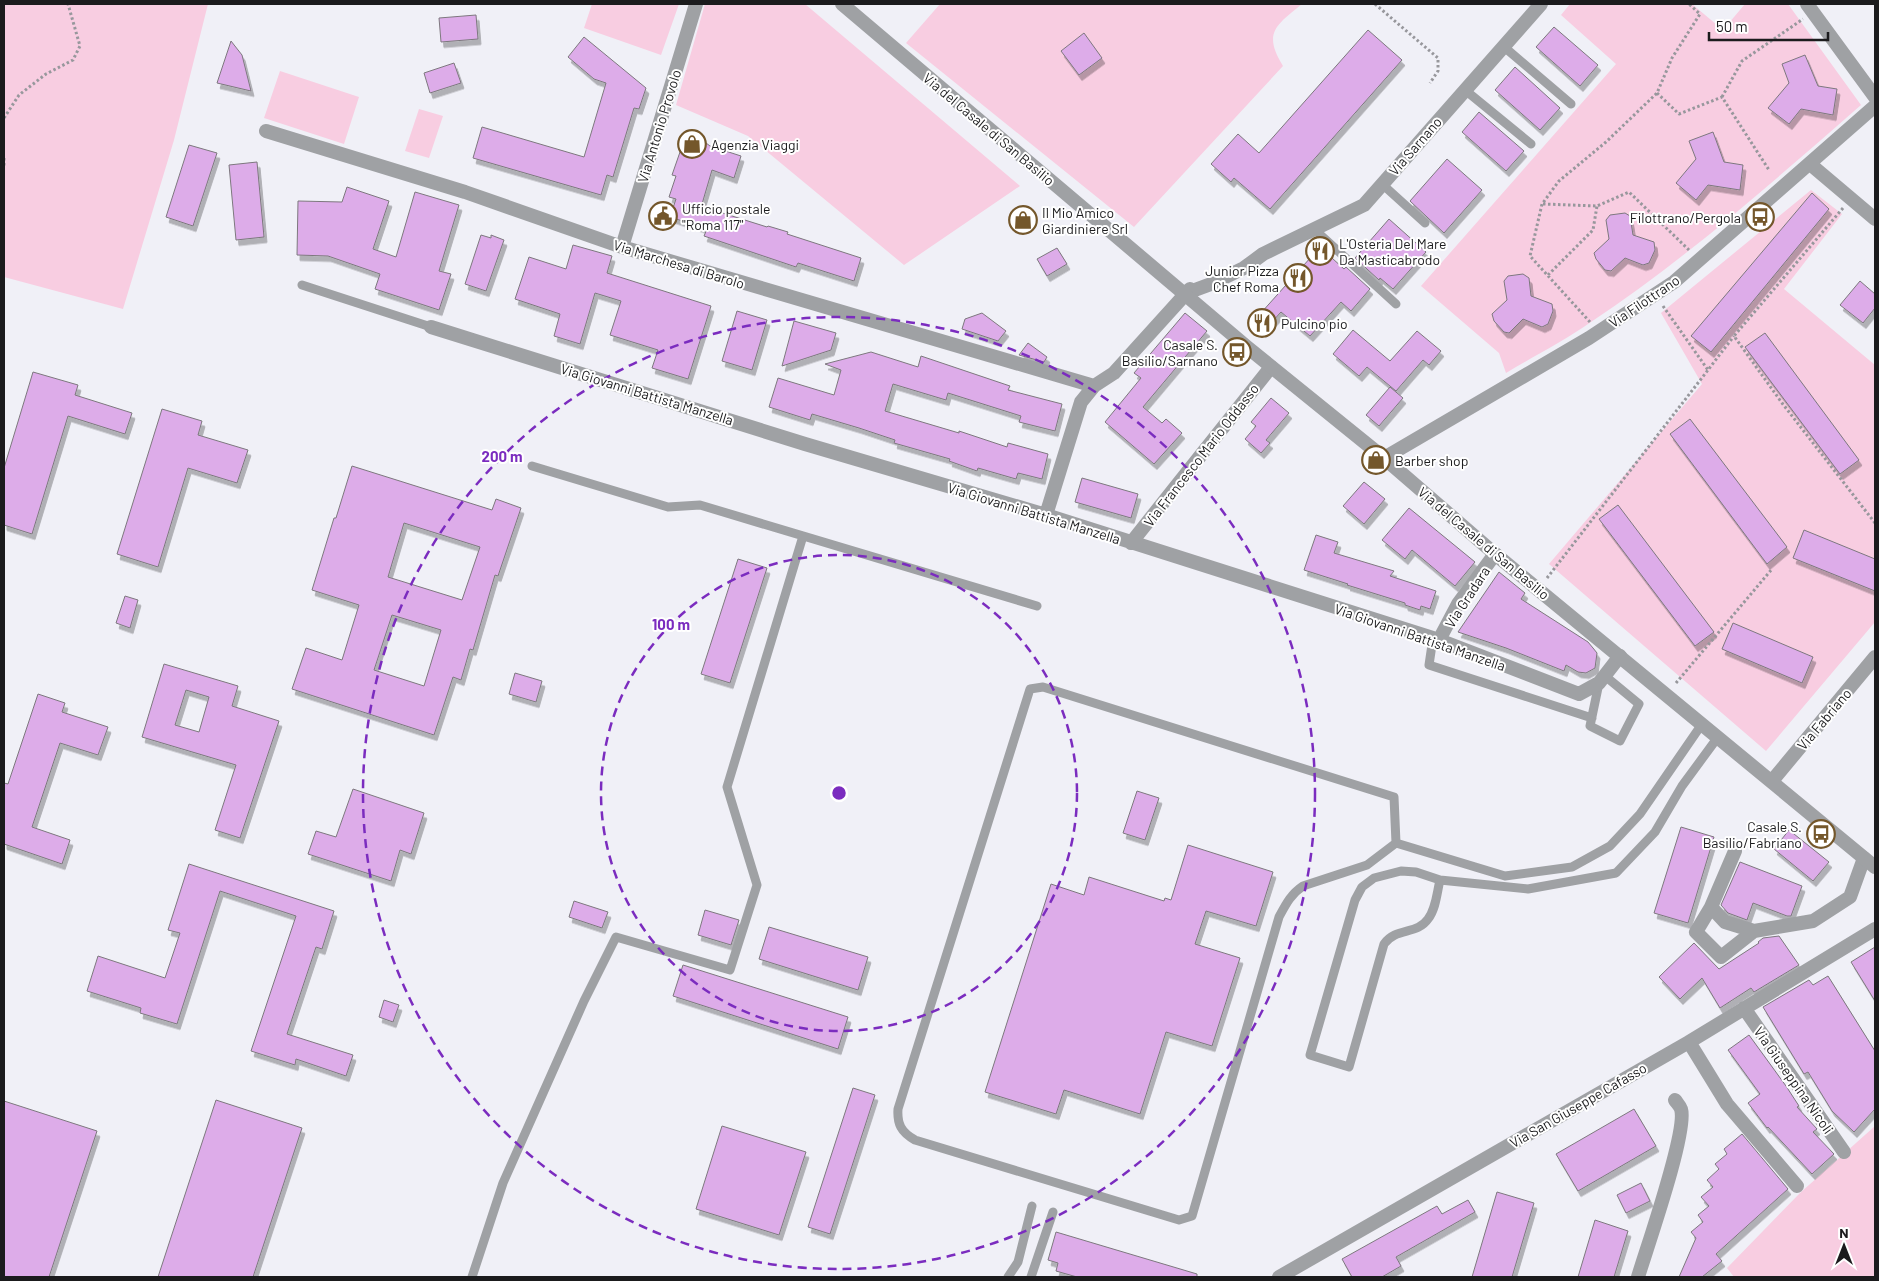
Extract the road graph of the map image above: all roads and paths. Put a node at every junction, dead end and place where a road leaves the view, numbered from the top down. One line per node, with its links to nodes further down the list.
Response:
1 (68, 4): 17 (path)
2 (696, 4): 31 (street, Via Antonio Provolo)
3 (842, 4): 35 (street, Via del Casale di San Basilio)
4 (1375, 4): 10 (path)
5 (1541, 4): 9 (street, Via Sarnano)
6 (1689, 4): 12 (path)
7 (1807, 4): 13 (street)
8 (1804, 18): 14 (path)
9 (1504, 46): 11 (street, Via Sarnano); 15 (lane)
10 (1430, 83)
11 (1465, 90): 19 (lane); 24 (street, Via Sarnano)
12 (1657, 94): 14 (path); 25 (path)
13 (1875, 96)
14 (1722, 97): 23 (path)
15 (1571, 104)
16 (1875, 106): 21 (street, Via Filottrano)
17 (4, 118)
18 (266, 130): 31 (street, Via Marchesa di Barolo)
19 (1531, 144)
20 (4, 158): 22 (path)
21 (1810, 164): 28 (street); 44 (street, Via Filottrano)
22 (4, 167)
23 (1769, 170)
24 (1382, 184): 29 (lane); 30 (street, Via Sarnano)
25 (1542, 204): 26 (path); 33 (path)
26 (1597, 206): 32 (path); 33 (path)
27 (1839, 212): 40 (path)
28 (1875, 219)
29 (1426, 223)
30 (1314, 229): 35 (street, Via Sarnano); 36 (lane)
31 (622, 248): 43 (street, Via Marchesa di Barolo)
32 (1692, 252)
33 (1548, 275): 38 (path)
34 (302, 284): 39 (lane)
35 (1184, 294): 41 (street, Via del Casale di San Basilio); 43 (street, Via Sarnano)
36 (1396, 304)
37 (1664, 306): 42 (path)
38 (1592, 325)
39 (431, 327): 46 (street, Via Giovanni Battista Manzella)
40 (1734, 336): 42 (path); 47 (path)
41 (1271, 367): 44 (street, Via del Casale di San Basilio); 49 (street, Via Francesco Mario Oddasso)
42 (1708, 370): 52 (path)
43 (1094, 386): 46 (street)
44 (1384, 458): 50 (street, Via del Casale di San Basilio)
45 (532, 466): 48 (lane)
46 (1046, 516): 49 (street, Via Giovanni Battista Manzella)
47 (1875, 523)
48 (803, 536): 53 (lane); 78 (lane)
49 (1131, 543): 54 (street, Via Giovanni Battista Manzella)
50 (1495, 554): 54 (street, Via Gradara); 55 (street, Via del Casale di San Basilio)
51 (1772, 570): 58 (path)
52 (1547, 578)
53 (1038, 606)
54 (1436, 639): 57 (street, Via Giovanni Battista Manzella); 59 (lane)
55 (1620, 656): 57 (street); 60 (street, Via del Casale di San Basilio)
56 (1875, 657): 62 (street, Via Fabriano)
57 (1602, 680): 59 (lane); 59 (lane)
58 (1676, 684)
59 (1592, 718)
60 (1702, 724): 61 (street, Via del Casale di San Basilio); 63 (lane)
61 (1718, 737): 62 (street, Via del Casale di San Basilio); 67 (lane)
62 (1772, 781): 65 (street, Via del Casale di San Basilio)
63 (1396, 843): 63 (lane)
64 (1735, 851): 68 (street)
65 (1864, 858): 66 (street, Via del Casale di San Basilio); 70 (street)
66 (1875, 867)
67 (1440, 880): 67 (lane)
68 (1711, 906): 70 (street); 70 (street)
69 (1875, 929): 71 (street, Via San Giuseppe Cafasso)
70 (1754, 931)
71 (1744, 1008): 72 (street, Via San Giuseppe Cafasso); 74 (street, Via Giuseppina Nicoli)
72 (1689, 1042): 75 (street); 81 (street, Via San Giuseppe Cafasso)
73 (1675, 1100): 82 (street)
74 (1844, 1152)
75 (1797, 1186)
76 (1032, 1206): 79 (lane)
77 (1053, 1212): 80 (lane)
78 (472, 1277)
79 (1008, 1277)
80 (1031, 1277)
81 (1279, 1277)
82 (1638, 1277)

